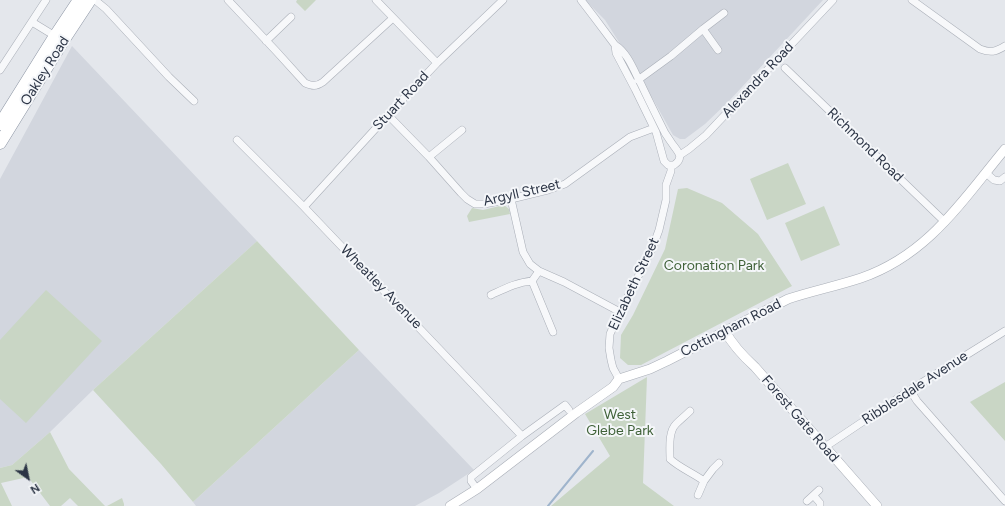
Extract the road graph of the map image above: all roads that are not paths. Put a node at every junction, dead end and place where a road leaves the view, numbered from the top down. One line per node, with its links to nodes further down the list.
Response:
1 (46, 0): 14 (street)
2 (79, 0): 16 (highway, Oakley Road)
3 (90, 0): 31 (highway, Oakley Road)
4 (95, 0): 25 (street)
5 (228, 0): 17 (street)
6 (503, 0): 21 (street, Stuart Road)
7 (581, 0): 18 (street)
8 (833, 0): 33 (street, Alexandra Road)
9 (912, 0): 19 (street)
10 (381, 2): 13 (street)
11 (724, 13): 15 (street)
12 (291, 17): 17 (street)
13 (393, 18): 17 (street); 21 (street)
14 (32, 22): 16 (street, Oakley Road); 23 (street)
15 (703, 30): 20 (street); 24 (street)
16 (55, 36): 27 (highway, Oakley Road)
17 (266, 41)
18 (615, 45): 24 (street); 28 (street)
19 (1005, 46)
20 (718, 50)
21 (437, 63): 26 (street, Stuart Road)
22 (785, 68): 41 (street, Richmond Road)
23 (0, 70)
24 (638, 80): 33 (street)
25 (194, 101)
26 (388, 115): 35 (street, Argyll Street); 40 (street, Stuart Road)
27 (0, 124)
28 (654, 128): 34 (street); 39 (street, Argyll Street)
29 (462, 130): 35 (street)
30 (237, 140): 40 (street, Wheatley Avenue)
31 (0, 143)
32 (1005, 149): 37 (street, Cottingham Road)
33 (678, 152): 34 (street); 36 (street)
34 (662, 155): 36 (street)
35 (429, 157): 39 (street, Argyll Street)
36 (671, 165): 45 (street, Elizabeth Street)
37 (986, 173): 38 (street); 41 (street, Cottingham Road)
38 (1005, 177)
39 (512, 199): 42 (street)
40 (304, 207): 53 (street, Wheatley Avenue)
41 (945, 222): 48 (street, Cottingham Road)
42 (539, 271): 43 (street); 45 (street)
43 (532, 281): 44 (street); 47 (street)
44 (491, 295)
45 (620, 312): 49 (street, Elizabeth Street)
46 (1005, 331): 50 (street, Ribblesdale Avenue)
47 (553, 332)
48 (725, 332): 49 (street, Cottingham Road); 54 (street, Forest Gate Road)
49 (619, 378): 57 (street)
50 (910, 390): 54 (street, Ribblesdale Avenue); 60 (street)
51 (568, 410): 53 (street)
52 (690, 411): 56 (street)
53 (522, 436): 57 (street)
54 (825, 447): 63 (street, Forest Gate Road)
55 (720, 463): 56 (street)
56 (704, 481): 58 (street)
57 (477, 489): 61 (street)
58 (698, 495)
59 (807, 501): 62 (street)
60 (1005, 501)
61 (450, 506)
62 (820, 506)
63 (877, 506)

